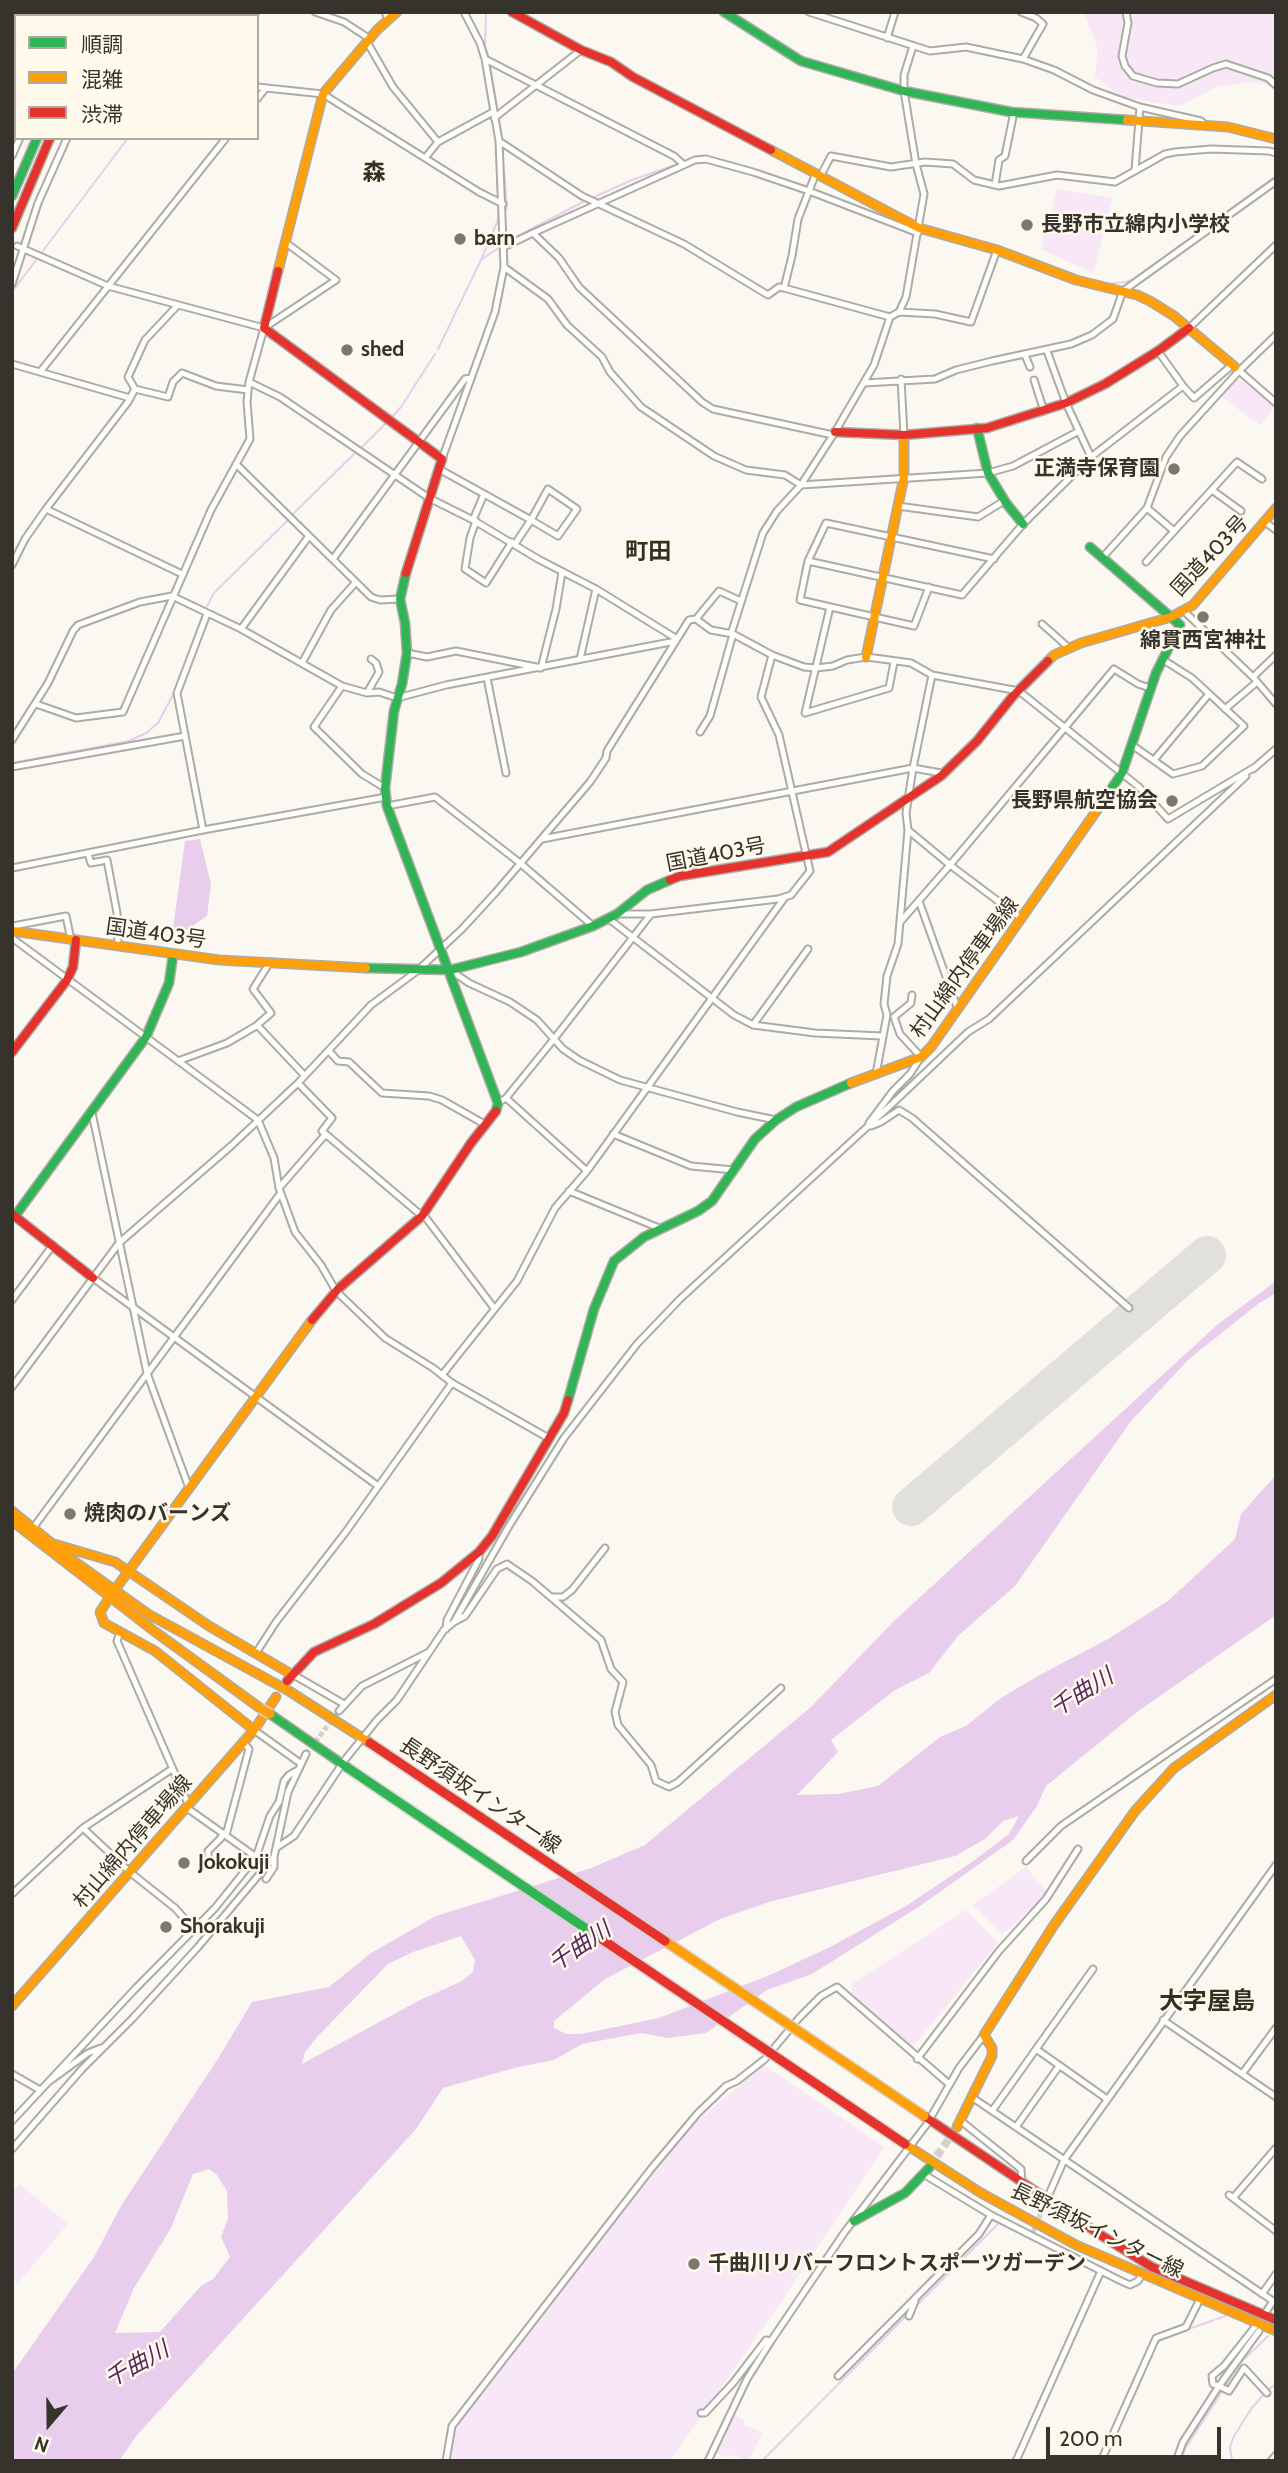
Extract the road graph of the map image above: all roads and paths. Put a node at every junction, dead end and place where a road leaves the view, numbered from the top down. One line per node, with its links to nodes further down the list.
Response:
1 (315, 12): 12 (street)
2 (397, 12): 10 (main road)
3 (464, 12): 15 (street)
4 (512, 12): 14 (main road)
5 (724, 12): 21 (main road)
6 (809, 12): 11 (street)
7 (895, 12): 11 (street)
8 (1021, 12): 16 (street)
9 (1126, 12): 17 (street)
10 (386, 16): 12 (main road)
11 (887, 38): 13 (street)
12 (369, 40): 22 (main road); 36 (street)
13 (913, 46): 16 (street); 21 (street)
14 (581, 50): 18 (street); 43 (main road)
15 (485, 59): 18 (street); 26 (street)
16 (1023, 59): 24 (street)
17 (1276, 85)
18 (537, 86): 26 (street); 41 (street)
19 (259, 87): 20 (street)
20 (266, 88): 22 (street); 23 (street)
21 (904, 91): 25 (main road); 40 (street)
22 (323, 94): 39 (street); 53 (main road)
23 (259, 97)
24 (1140, 107): 27 (street); 28 (street)
25 (1014, 112): 27 (main road); 45 (street)
26 (494, 115): 35 (street); 36 (street)
27 (1139, 121): 28 (main road); 42 (street)
28 (1205, 125): 29 (main road)
29 (1276, 139)
30 (19, 140): 38 (street)
31 (36, 140): 47 (main road)
32 (49, 140): 50 (main road)
33 (66, 140): 55 (street)
34 (224, 140): 60 (street)
35 (499, 141): 48 (street); 49 (street)
36 (438, 142): 39 (street)
37 (1276, 153): 42 (street)
38 (12, 156)
39 (425, 158): 48 (street)
40 (916, 164): 43 (street); 45 (street); 51 (street)
41 (684, 165): 46 (street); 49 (street)
42 (1135, 170): 45 (street)
43 (819, 174): 46 (street); 51 (main road)
44 (1276, 181): 62 (street)
45 (995, 185)
46 (809, 191): 51 (street); 61 (street)
47 (12, 197)
48 (503, 204): 56 (street)
49 (598, 204): 52 (street); 61 (street)
50 (12, 228)
51 (918, 231): 57 (main road); 64 (street)
52 (533, 233): 56 (street); 90 (street)
53 (285, 241): 66 (main road); 66 (street)
54 (1276, 245): 67 (street)
55 (20, 247): 59 (street); 60 (street)
56 (505, 247): 58 (street)
57 (997, 250): 62 (main road); 64 (street)
58 (504, 267): 76 (street); 100 (street)
59 (12, 284)
60 (108, 286): 63 (street); 75 (street)
61 (784, 288): 65 (street)
62 (1122, 292): 67 (main road); 69 (street)
63 (177, 306): 66 (street); 82 (street)
64 (899, 312): 65 (street)
65 (890, 317): 80 (street)
66 (264, 328): 79 (street); 92 (main road)
67 (1189, 328): 70 (main road); 74 (main road)
68 (1276, 335): 74 (street)
69 (1047, 351): 71 (street); 85 (street)
70 (1158, 351): 81 (street); 85 (main road)
71 (1025, 355): 73 (street); 77 (street)
72 (12, 364): 75 (street)
73 (1030, 368)
74 (1235, 368): 81 (street); 86 (street); 106 (street)
75 (40, 372): 84 (street)
76 (471, 378): 92 (street); 95 (street)
77 (901, 379): 80 (street); 91 (street)
78 (1034, 380): 87 (street)
79 (249, 382): 83 (street); 97 (street)
80 (864, 383): 90 (street)
81 (1183, 386): 93 (street)
82 (135, 389): 83 (street); 84 (street)
83 (248, 390): 94 (street)
84 (130, 398): 108 (street)
85 (1066, 403): 87 (main road); 89 (street)
86 (1276, 403)
87 (1044, 411): 88 (main road)
88 (976, 428): 91 (main road); 96 (main road)
89 (1079, 431): 93 (street); 96 (street)
90 (834, 433): 91 (main road); 100 (street)
91 (904, 435): 98 (main road)
92 (420, 441): 95 (main road); 97 (street)
93 (1091, 457): 113 (street)
94 (236, 464): 116 (street); 127 (street)
95 (441, 464): 102 (street); 103 (main road)
96 (988, 473): 98 (street); 104 (main road)
97 (396, 475): 103 (street); 121 (street)
98 (904, 477): 100 (street); 105 (main road)
99 (1262, 479): 101 (street)
100 (801, 485): 134 (street)
101 (1212, 490): 109 (street); 115 (street)
102 (484, 494): 110 (street); 111 (street)
103 (429, 498): 111 (street); 133 (main road)
104 (1004, 500): 105 (street); 113 (main road)
105 (898, 506): 117 (main road)
106 (1147, 508): 115 (street); 120 (street)
107 (1276, 508): 112 (main road, 国道403号)
108 (46, 509): 125 (street); 127 (street)
109 (1241, 511)
110 (531, 520): 110 (street); 118 (street)
111 (475, 521): 118 (street); 118 (street)
112 (1265, 522): 114 (street); 135 (main road, 国道403号)
113 (1023, 524): 122 (street)
114 (1276, 530)
115 (1174, 531): 124 (street)
116 (309, 536): 121 (street); 144 (street)
117 (891, 538): 122 (street); 123 (street); 128 (main road)
118 (513, 543): 126 (street)
119 (1090, 547): 120 (main road)
120 (1102, 558): 140 (main road)
121 (333, 559): 129 (street)
122 (994, 559): 130 (street)
123 (808, 561): 128 (street); 136 (street)
124 (1146, 562)
125 (12, 565)
126 (562, 572): 131 (street); 157 (street)
127 (182, 574): 132 (street)
128 (884, 576): 130 (street); 139 (main road)
129 (356, 582): 133 (street); 156 (street)
130 (929, 587): 139 (street)
131 (596, 589): 146 (street); 153 (street)
132 (172, 596): 137 (street); 168 (street); 168 (street)
133 (400, 599): 148 (main road)
134 (741, 601): 141 (street); 145 (street)
135 (1193, 605): 138 (street); 140 (main road, 国道403号)
136 (830, 607): 139 (street); 158 (street)
137 (207, 614): 144 (street); 173 (street)
138 (1187, 614): 143 (street); 161 (street)
139 (875, 616): 151 (main road)
140 (1171, 617): 143 (main road); 147 (main road, 国道403号)
141 (696, 619): 145 (street); 146 (street)
142 (1042, 624): 147 (street)
143 (1180, 625): 154 (main road, 村山綿内停車場線)
144 (241, 629): 156 (street)
145 (732, 634): 149 (street); 172 (street)
146 (677, 640): 153 (street); 189 (street)
147 (1068, 647): 164 (main road, 国道403号)
148 (407, 653): 157 (street); 167 (main road)
149 (772, 654): 158 (street); 184 (street)
150 (1276, 655): 161 (street)
151 (866, 657): 155 (street); 158 (street)
152 (371, 659): 165 (street)
153 (580, 659): 157 (street)
154 (1162, 659): 163 (main road, 村山綿内停車場線); 166 (street)
155 (894, 662): 158 (street); 159 (street)
156 (302, 663): 162 (street)
157 (541, 668): 160 (street)
158 (816, 668)
159 (932, 675): 164 (street); 180 (street)
160 (487, 678): 167 (street); 181 (street)
161 (1255, 680): 169 (street); 170 (street)
162 (342, 685): 165 (street); 185 (street)
163 (1150, 688): 171 (street); 175 (main road, 村山綿内停車場線)
164 (1019, 691): 171 (street); 183 (main road, 国道403号)
165 (367, 693): 167 (street)
166 (1209, 694): 170 (street); 177 (street)
167 (397, 698): 185 (main road)
168 (36, 704): 174 (street)
169 (1276, 704)
170 (1225, 709): 177 (street)
171 (1065, 727): 182 (street); 193 (street)
172 (700, 732)
173 (185, 736): 178 (street); 187 (street)
174 (12, 740)
175 (1132, 745): 177 (street); 182 (main road, 村山綿内停車場線)
176 (1276, 749): 179 (street)
177 (1154, 760)
178 (12, 767)
179 (1255, 767): 182 (street); 235 (street)
180 (913, 768): 183 (street); 184 (street); 186 (street)
181 (506, 773)
182 (1122, 773): 199 (main road, 村山綿内停車場線)
183 (943, 774): 186 (main road, 国道403号)
184 (792, 790): 189 (street); 191 (street)
185 (386, 797): 187 (street); 192 (street); 207 (main road)
186 (910, 799): 188 (street); 191 (main road, 国道403号)
187 (203, 830): 190 (street)
188 (908, 830): 193 (street); 200 (street)
189 (542, 839): 192 (street)
190 (88, 853): 194 (street); 206 (street)
191 (806, 857): 195 (street); 198 (main road, 国道403号)
192 (520, 863): 201 (street); 207 (street)
193 (950, 865): 196 (street); 199 (street)
194 (12, 868)
195 (785, 897): 197 (street); 215 (street)
196 (919, 901): 200 (street); 216 (street)
197 (652, 914): 198 (street); 203 (street)
198 (613, 917): 201 (main road, 国道403号); 203 (street)
199 (1022, 919): 216 (main road, 村山綿内停車場線)
200 (900, 922): 219 (street)
201 (593, 926): 211 (main road, 国道403号)
202 (12, 930): 205 (main road, 国道403号); 205 (street)
203 (633, 937): 215 (street); 221 (street)
204 (12, 938): 213 (street)
205 (73, 940): 206 (main road, 国道403号); 213 (main road)
206 (118, 946): 209 (main road, 国道403号)
207 (441, 948): 211 (main road); 212 (street)
208 (808, 949): 218 (street)
209 (173, 955): 210 (main road, 国道403号); 220 (main road)
210 (270, 962): 212 (main road, 国道403号); 217 (street)
211 (450, 970): 212 (main road, 国道403号); 221 (street); 230 (main road)
212 (417, 971): 222 (street)
213 (67, 980): 220 (street); 223 (main road)
214 (912, 995): 224 (street)
215 (712, 996): 218 (street); 229 (street)
216 (958, 1010): 224 (main road, 村山綿内停車場線)
217 (257, 1025): 225 (street); 226 (street)
218 (753, 1025): 219 (street)
219 (882, 1036): 227 (street)
220 (146, 1037): 225 (street); 231 (main road)
221 (554, 1039): 229 (street); 230 (street)
222 (329, 1051): 226 (street); 234 (street)
223 (12, 1052)
224 (921, 1056): 227 (main road, 村山綿内停車場線); 235 (street)
225 (178, 1061): 232 (street)
226 (304, 1075): 228 (street)
227 (876, 1076): 233 (main road, 村山綿内停車場線)
228 (298, 1083): 232 (street); 237 (street)
229 (647, 1087): 233 (street); 236 (street)
230 (502, 1101): 234 (main road); 239 (street)
231 (92, 1113): 242 (main road); 245 (street)
232 (258, 1120): 240 (street); 245 (street)
233 (776, 1120): 238 (main road, 村山綿内停車場線)
234 (485, 1125): 243 (main road)
235 (868, 1126): 252 (street); 272 (street)
236 (612, 1134): 238 (street); 239 (street)
237 (325, 1135): 240 (street); 243 (street)
238 (734, 1170): 244 (main road, 村山綿内停車場線)
239 (587, 1171): 241 (street)
240 (280, 1191): 248 (street); 253 (street)
241 (569, 1191): 244 (street); 251 (street)
242 (14, 1215): 246 (main road)
243 (423, 1215): 248 (main road); 251 (street)
244 (659, 1228): 259 (main road, 村山綿内停車場線)
245 (119, 1244): 247 (street); 250 (street)
246 (53, 1245): 247 (main road); 249 (street)
247 (93, 1278): 250 (street); 257 (street)
248 (336, 1291): 255 (street); 258 (main road)
249 (12, 1300)
250 (132, 1307): 253 (street); 254 (street)
251 (494, 1308): 255 (street)
252 (1129, 1308)
253 (174, 1336): 254 (street); 258 (street)
254 (147, 1373): 261 (street); 265 (street)
255 (442, 1375): 256 (street)
256 (452, 1383): 259 (street); 260 (street)
257 (12, 1387)
258 (256, 1397): 260 (street); 261 (main road)
259 (550, 1440): 268 (main road, 村山綿内停車場線)
260 (378, 1486): 276 (street)
261 (189, 1488): 269 (main road)
262 (12, 1511): 265 (main road, 長野須坂インター線)
263 (12, 1521): 266 (main road, 長野須坂インター線)
264 (12, 1527): 266 (main road)
265 (33, 1528): 266 (main road, 長野須坂インター線)
266 (51, 1547): 269 (main road); 270 (main road, 長野須坂インター線)
267 (605, 1548): 271 (street)
268 (479, 1552): 273 (street); 277 (main road, 村山綿内停車場線)
269 (128, 1571): 270 (main road); 276 (main road)
270 (112, 1594): 274 (main road); 285 (main road, 長野須坂インター線); 289 (main road, 長野須坂インター線, bridge)
271 (546, 1594): 272 (street); 279 (street)
272 (454, 1622): 273 (street)
273 (446, 1629): 275 (street)
274 (120, 1632): 284 (main road); 290 (street)
275 (430, 1651): 282 (street); 285 (street)
276 (256, 1653): 277 (main road)
277 (289, 1677): 282 (street)
278 (1276, 1679): 300 (street)
279 (781, 1688)
280 (1276, 1695): 310 (main road)
281 (276, 1697): 284 (main road, 村山綿内停車場線)
282 (344, 1704): 283 (street)
283 (339, 1711)
284 (254, 1730): 286 (main road, 村山綿内停車場線); 288 (street)
285 (366, 1740): 289 (street); 324 (main road, 長野須坂インター線, bridge)
286 (243, 1742): 292 (main road, 村山綿内停車場線); 294 (street)
287 (306, 1754): 288 (street)
288 (300, 1763): 291 (street)
289 (344, 1766): 295 (street); 328 (main road, 長野須坂インター線, bridge)
290 (172, 1769): 292 (street); 293 (street)
291 (296, 1772): 295 (street); 297 (street)
292 (188, 1807): 294 (street); 302 (main road, 村山綿内停車場線)
293 (83, 1828): 302 (street); 304 (street)
294 (225, 1834): 297 (street); 299 (street)
295 (276, 1848): 298 (street)
296 (1077, 1849): 313 (street)
297 (256, 1857): 305 (street)
298 (275, 1857): 303 (street); 311 (street)
299 (208, 1859)
300 (1026, 1861)
301 (1276, 1864): 308 (street)
302 (131, 1873): 305 (street); 307 (main road, 村山綿内停車場線)
303 (266, 1879)
304 (12, 1894)
305 (194, 1929): 317 (street)
306 (1093, 1969): 312 (street)
307 (12, 2006)
308 (1163, 2020): 316 (street); 322 (street)
309 (1276, 2028): 316 (street)
310 (984, 2035): 318 (street); 321 (main road)
311 (104, 2046): 317 (street); 330 (street)
312 (1036, 2049): 314 (street); 323 (street)
313 (917, 2059): 318 (street); 355 (street)
314 (1059, 2066): 322 (street); 327 (street)
315 (12, 2074): 319 (street)
316 (1242, 2074): 320 (street)
317 (46, 2083): 319 (street)
318 (949, 2084): 324 (street)
319 (40, 2090): 325 (street)
320 (1276, 2097)
321 (973, 2098): 323 (street); 326 (main road)
322 (1107, 2099): 331 (street)
323 (992, 2111): 327 (street)
324 (927, 2118): 328 (street); 333 (main road, 長野須坂インター線)
325 (12, 2121)
326 (959, 2124): 333 (street)
327 (1016, 2127): 331 (street)
328 (907, 2146): 336 (street); 339 (main road, 長野須坂インター線)
329 (1276, 2148): 337 (street)
330 (12, 2149)
331 (1065, 2160): 334 (street); 341 (street)
332 (927, 2172): 335 (street); 336 (main road)
333 (1022, 2182): 347 (main road, 長野須坂インター線)
334 (1050, 2192)
335 (991, 2215): 338 (street); 342 (street)
336 (854, 2221): 349 (street)
337 (1276, 2231)
338 (1101, 2271): 339 (street); 357 (street)
339 (1142, 2274): 343 (main road, 長野須坂インター線)
340 (1276, 2274): 341 (street)
341 (1262, 2294): 344 (street)
342 (916, 2298): 345 (street); 350 (street)
343 (1200, 2300): 347 (main road, 長野須坂インター線); 358 (street)
344 (1274, 2302): 347 (street)
345 (909, 2316)
346 (1276, 2320): 347 (main road, 長野須坂インター線)
347 (1261, 2323): 348 (main road, 長野須坂インター線); 351 (street); 351 (street)
348 (1276, 2331)
349 (771, 2341): 353 (street); 356 (street)
350 (838, 2376)
351 (1222, 2388): 352 (street); 359 (street)
352 (1266, 2392)
353 (701, 2413)
354 (1276, 2455): 360 (street)
355 (446, 2461)
356 (708, 2461)
357 (1016, 2461)
358 (1101, 2461)
359 (1176, 2461)
360 (1271, 2461)

